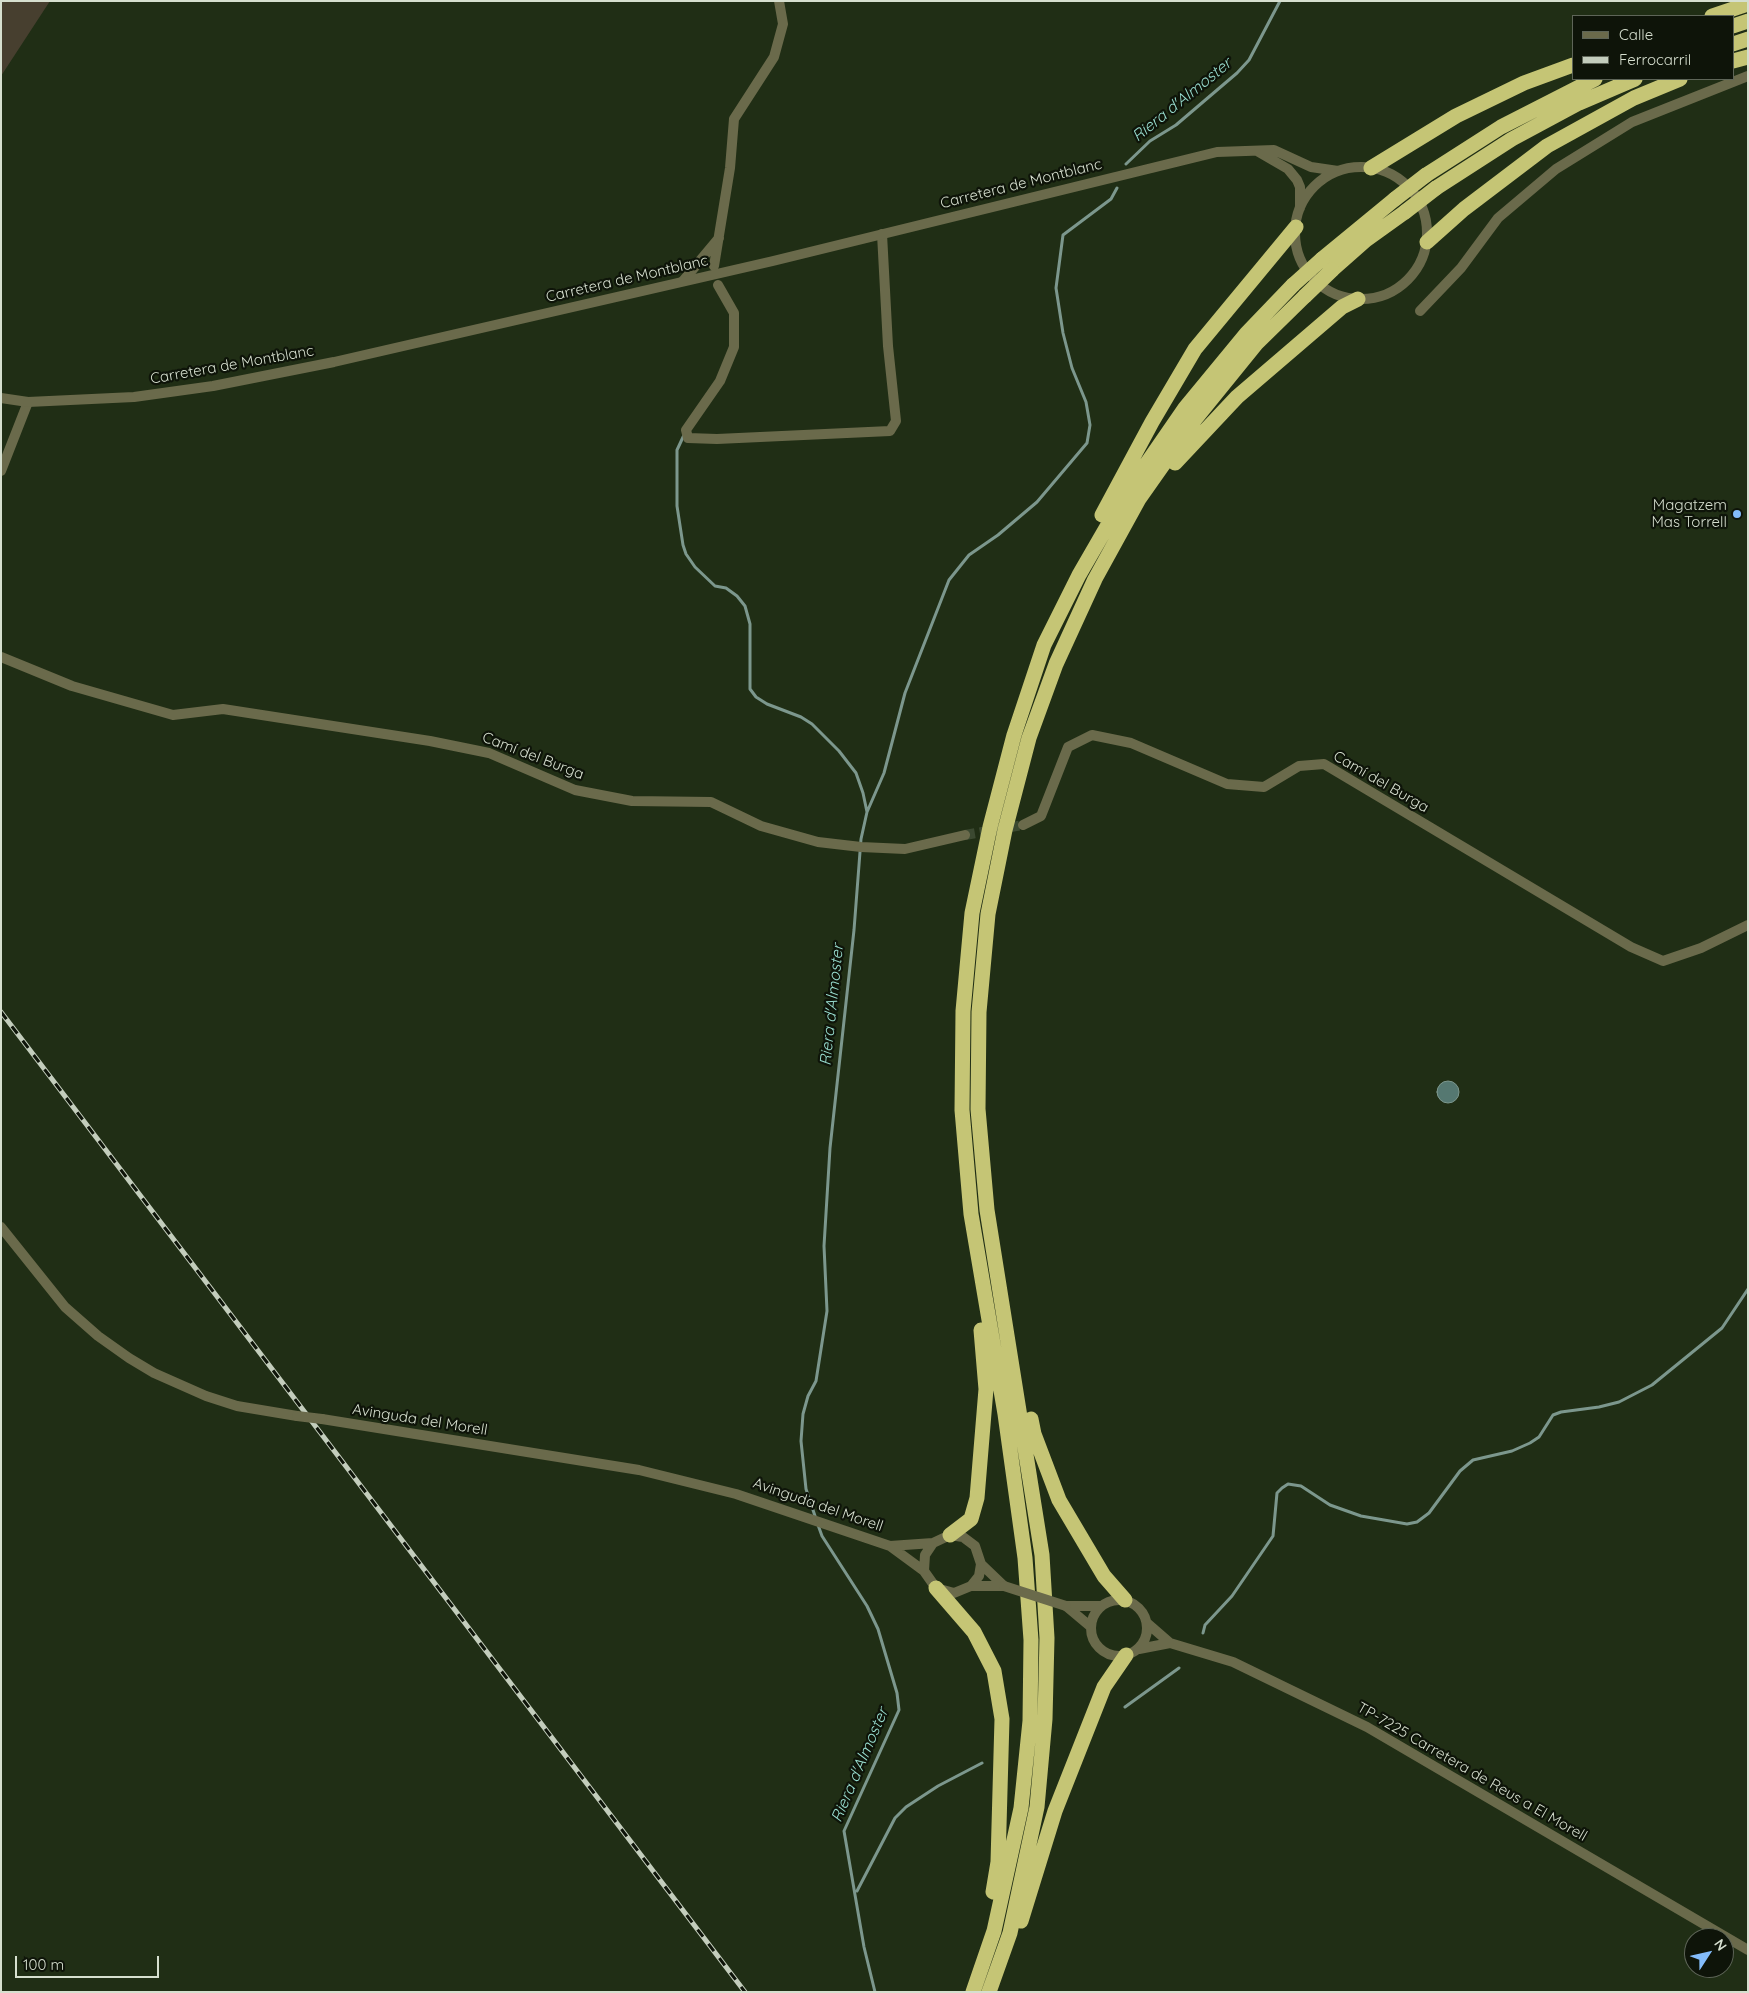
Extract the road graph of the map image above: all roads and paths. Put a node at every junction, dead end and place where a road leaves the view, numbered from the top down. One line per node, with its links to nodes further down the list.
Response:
1 (779, 1): 21 (street)
2 (1748, 4): 3 (highway)
3 (1715, 15)
4 (1748, 21): 5 (highway)
5 (1734, 26)
6 (1748, 39): 7 (highway)
7 (1734, 44)
8 (1748, 57): 9 (highway)
9 (1734, 61)
10 (1572, 65): 16 (highway)
11 (1748, 76): 27 (street)
12 (1593, 80): 31 (highway, bridge)
13 (1633, 80): 33 (highway, bridge)
14 (1678, 80): 22 (highway)
15 (1254, 149): 17 (street, Carretera de Montblanc); 18 (street); 20 (street, Carretera de Montblanc)
16 (1371, 168): 17 (street); 22 (street)
17 (1338, 171): 18 (street)
18 (1300, 209): 19 (street)
19 (1296, 227): 26 (street); 31 (highway)
20 (882, 234): 24 (street, Carretera de Montblanc); 25 (street)
21 (719, 237): 23 (street); 24 (street)
22 (1427, 242): 26 (street)
23 (714, 266)
24 (683, 281): 29 (street, Carretera de Montblanc)
25 (718, 284)
26 (1358, 299): 33 (highway)
27 (1420, 311)
28 (1, 398): 29 (street, Carretera de Montblanc)
29 (28, 402): 30 (street)
30 (1, 471)
31 (1044, 645): 38 (highway)
32 (1, 658): 35 (street, Camí del Burga)
33 (1056, 664): 37 (highway)
34 (1022, 825): 36 (street, Camí del Burga)
35 (965, 834)
36 (1748, 925)
37 (978, 1109): 48 (highway); 58 (highway)
38 (962, 1110): 40 (highway); 57 (highway)
39 (1, 1227): 42 (street, Avinguda del Morell, bridge)
40 (950, 1535): 41 (street); 43 (street)
41 (933, 1543): 42 (street, Avinguda del Morell); 44 (street)
42 (890, 1546): 44 (street, Avinguda del Morell)
43 (982, 1564): 45 (street); 46 (street)
44 (924, 1570): 47 (street)
45 (971, 1586): 46 (street); 47 (street)
46 (1004, 1586): 49 (street, bridge)
47 (936, 1588): 56 (highway)
48 (1125, 1600): 50 (street); 51 (street)
49 (1066, 1606): 50 (street); 52 (street)
50 (1101, 1606): 52 (street)
51 (1147, 1623): 53 (street, TP-7225 Carretera de Reus a El Morell); 54 (street)
52 (1091, 1628): 54 (street)
53 (1170, 1643): 54 (street, TP-7225 Carretera de Reus a El Morell); 55 (street, TP-7225 Carretera de Reus a El Morell)
54 (1132, 1652): 58 (highway)
55 (1748, 1950)
56 (962, 1992)
57 (973, 1992)
58 (991, 1992)

